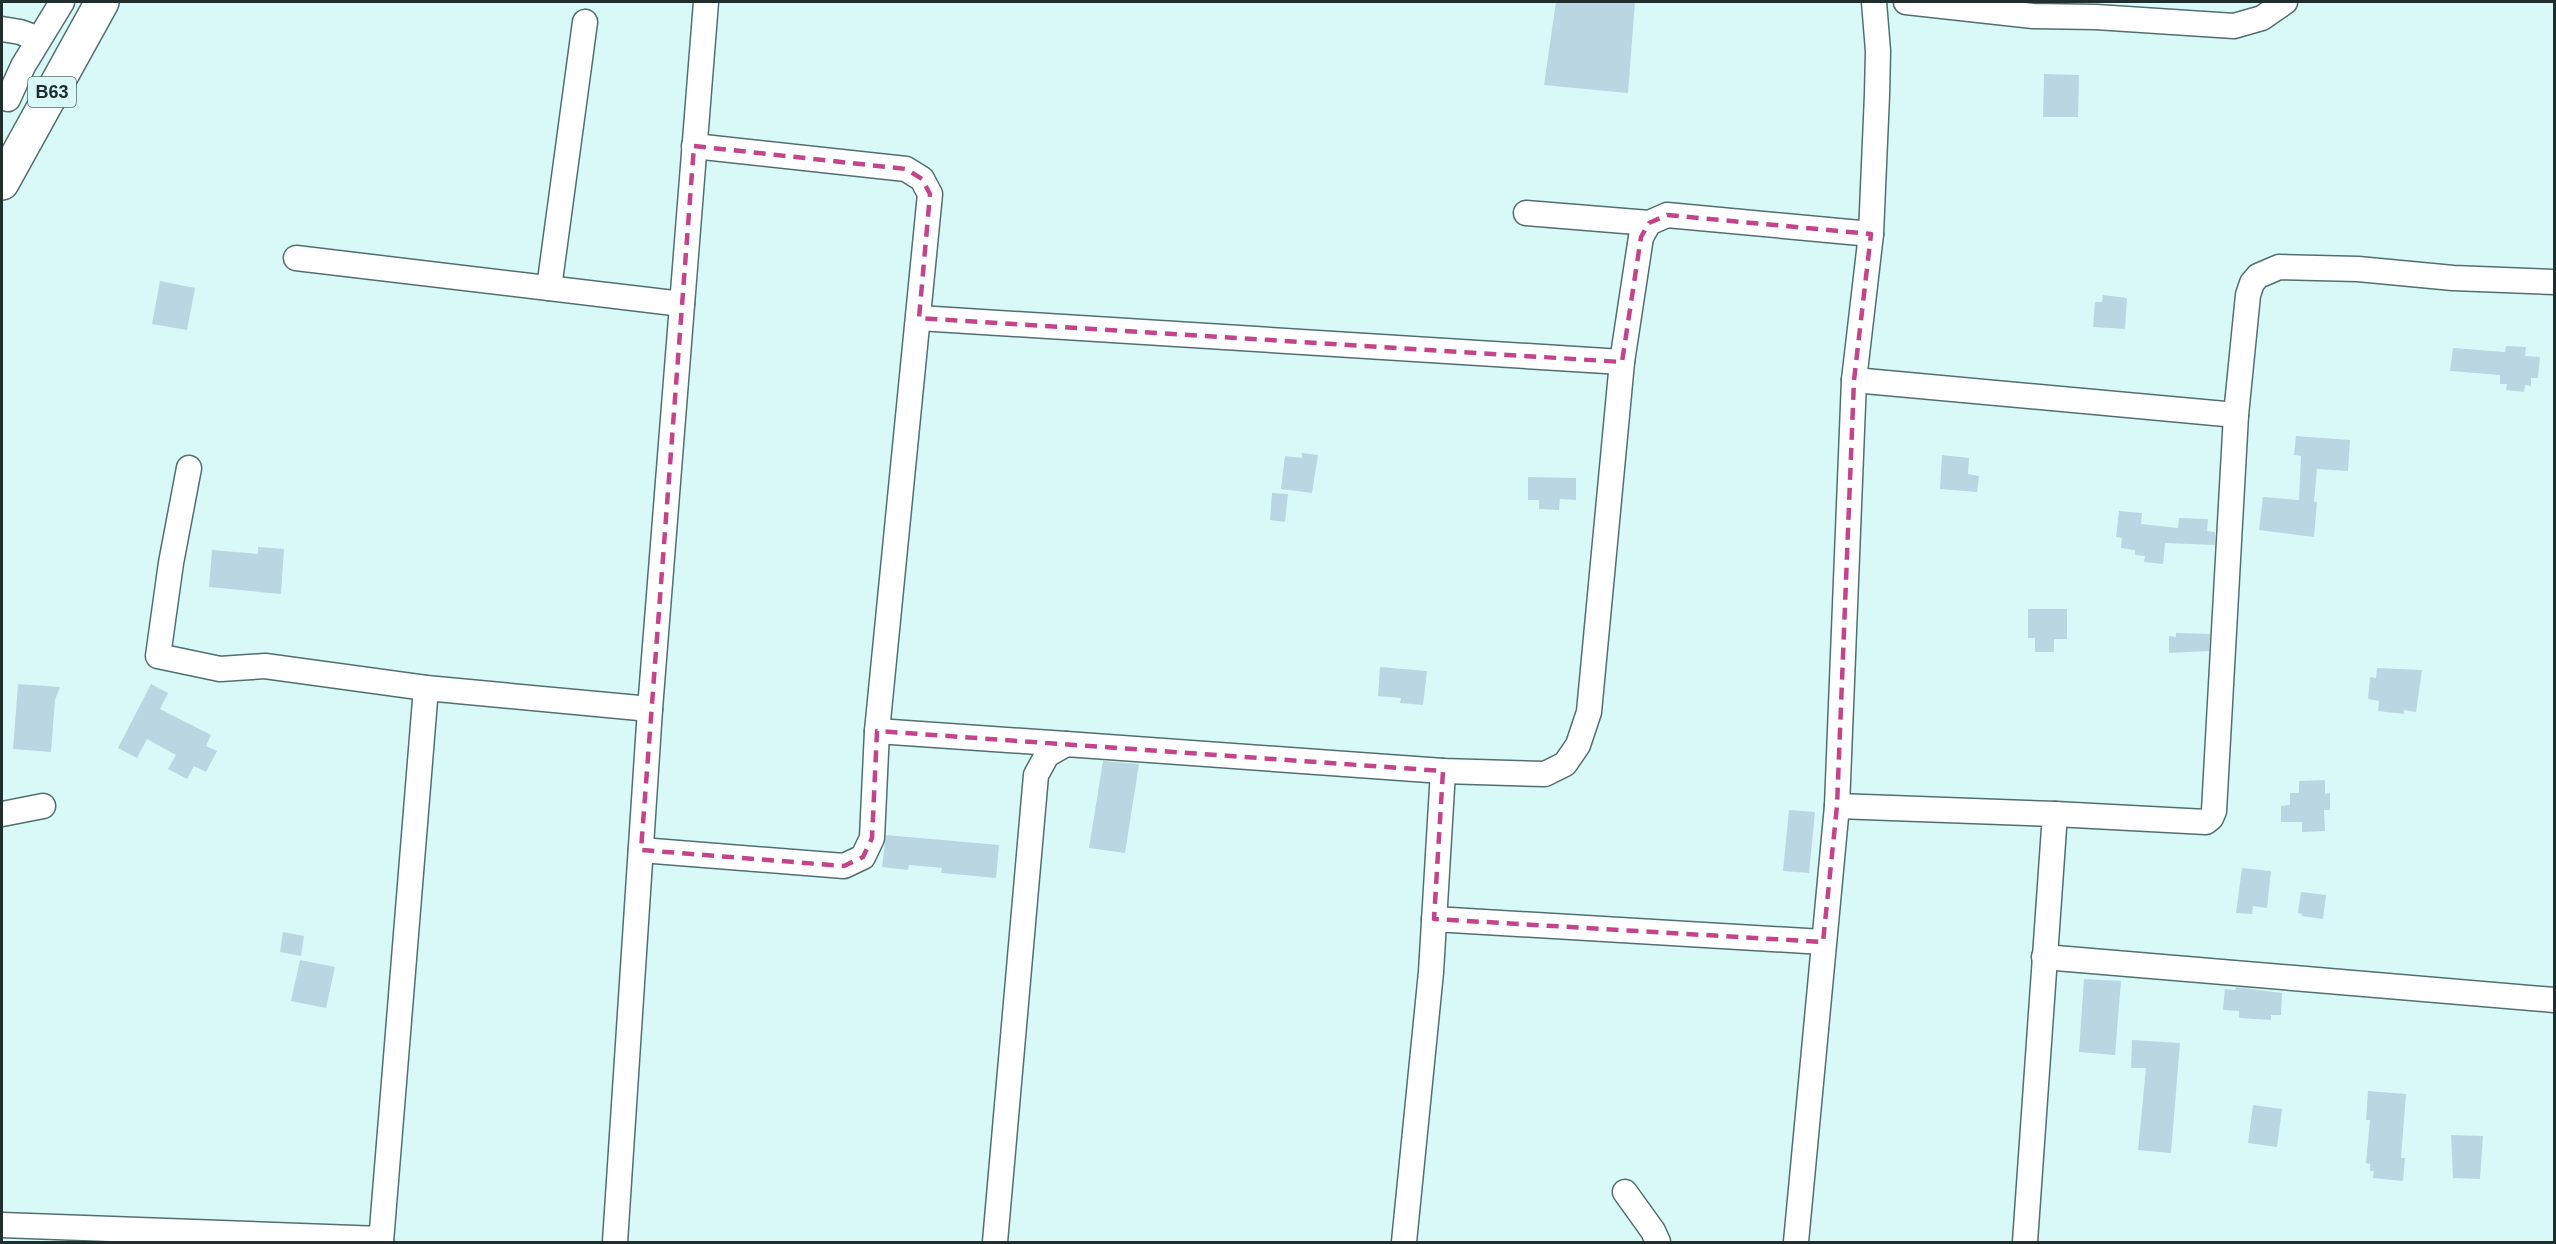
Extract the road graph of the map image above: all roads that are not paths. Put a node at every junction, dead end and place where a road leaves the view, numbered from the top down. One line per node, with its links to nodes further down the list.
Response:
1 (62, 2): 9 (street)
2 (102, 2): 11 (highway, B63)
3 (705, 2): 12 (street)
4 (1874, 2): 16 (street)
5 (1906, 2): 6 (street)
6 (2285, 2)
7 (585, 22): 19 (street)
8 (2, 29): 9 (street)
9 (39, 39): 10 (street)
10 (6, 94): 11 (street)
11 (27, 137): 13 (highway, B63)
12 (694, 146): 20 (street); 21 (street)
13 (2, 183)
14 (1526, 213): 15 (street)
15 (1649, 223): 16 (street); 22 (street)
16 (1871, 234): 23 (street)
17 (296, 258): 19 (street)
18 (2554, 282): 24 (street)
19 (549, 288): 20 (street)
20 (681, 304): 27 (street)
21 (919, 318): 22 (street); 28 (street)
22 (1622, 362): 30 (street)
23 (1854, 380): 24 (street); 32 (street)
24 (2236, 415): 34 (street)
25 (189, 468): 26 (street)
26 (426, 688): 27 (street); 42 (street)
27 (650, 709): 35 (street)
28 (877, 730): 29 (street); 35 (street)
29 (1066, 744): 30 (street); 44 (street)
30 (1443, 771): 36 (street)
31 (43, 806): 33 (street)
32 (1837, 806): 34 (street); 37 (street)
33 (2, 814)
34 (2055, 814): 38 (street)
35 (640, 850): 43 (street)
36 (1434, 919): 37 (street); 45 (street)
37 (1823, 942): 47 (street)
38 (2044, 957): 39 (street); 48 (street)
39 (2554, 1000)
40 (1625, 1192): 46 (street)
41 (2, 1225): 42 (street)
42 (381, 1241)
43 (615, 1242)
44 (995, 1242)
45 (1404, 1242)
46 (1658, 1242)
47 (1797, 1242)
48 (2025, 1242)

